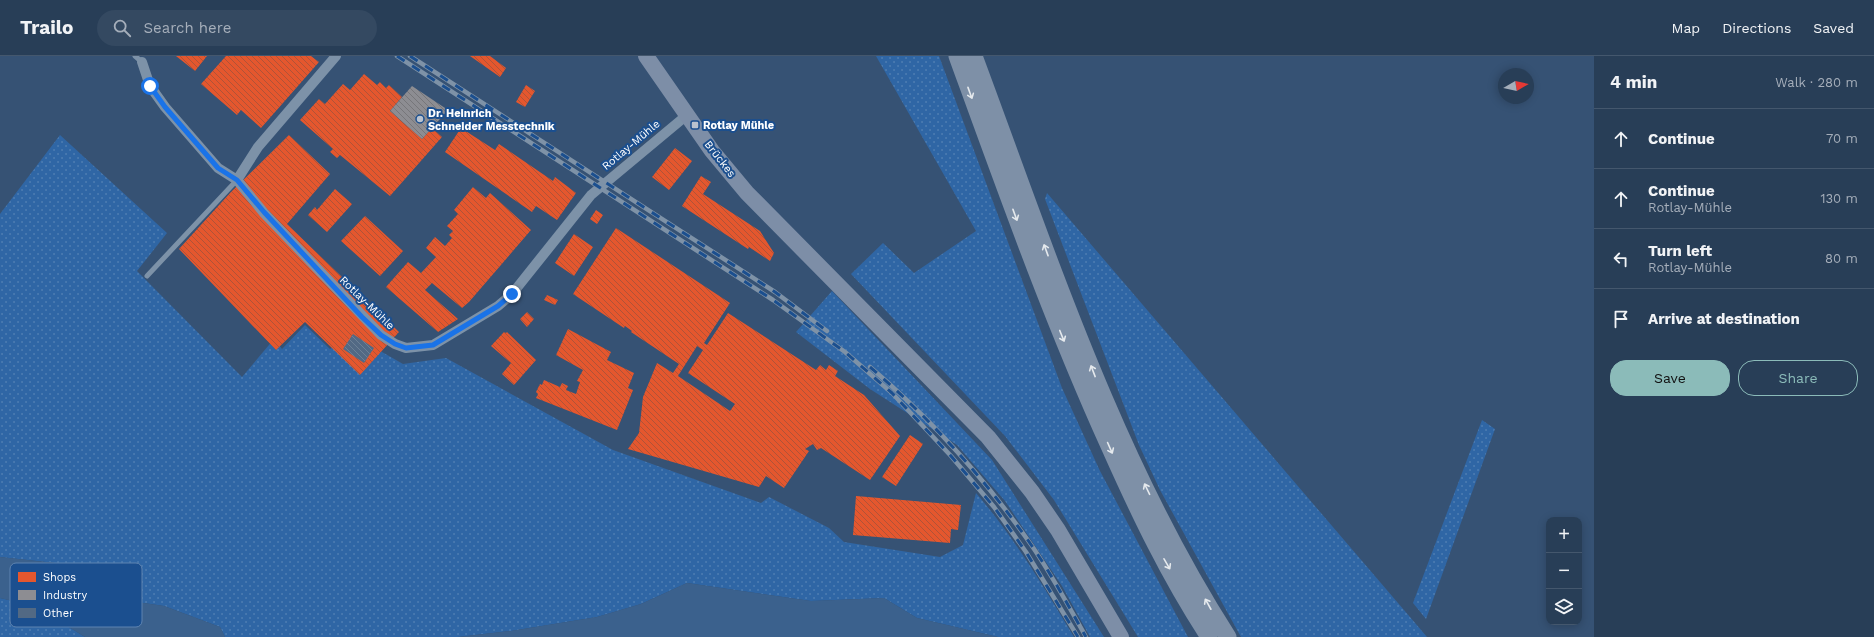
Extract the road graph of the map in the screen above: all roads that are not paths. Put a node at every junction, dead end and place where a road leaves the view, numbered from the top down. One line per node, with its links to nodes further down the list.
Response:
1 (336, 56): 7 (street)
2 (646, 56): 6 (main road, Brückes)
3 (956, 56): 10 (highway, one-way to 10)
4 (974, 56): 11 (highway, one-way to 4)
5 (139, 59): 7 (street, Rotlay-Mühle)
6 (687, 115): 7 (street, Rotlay-Mühle); 9 (main road, Brückes)
7 (237, 180): 8 (lane)
8 (147, 276)
9 (1121, 637)
10 (1209, 637)
11 (1228, 637)

